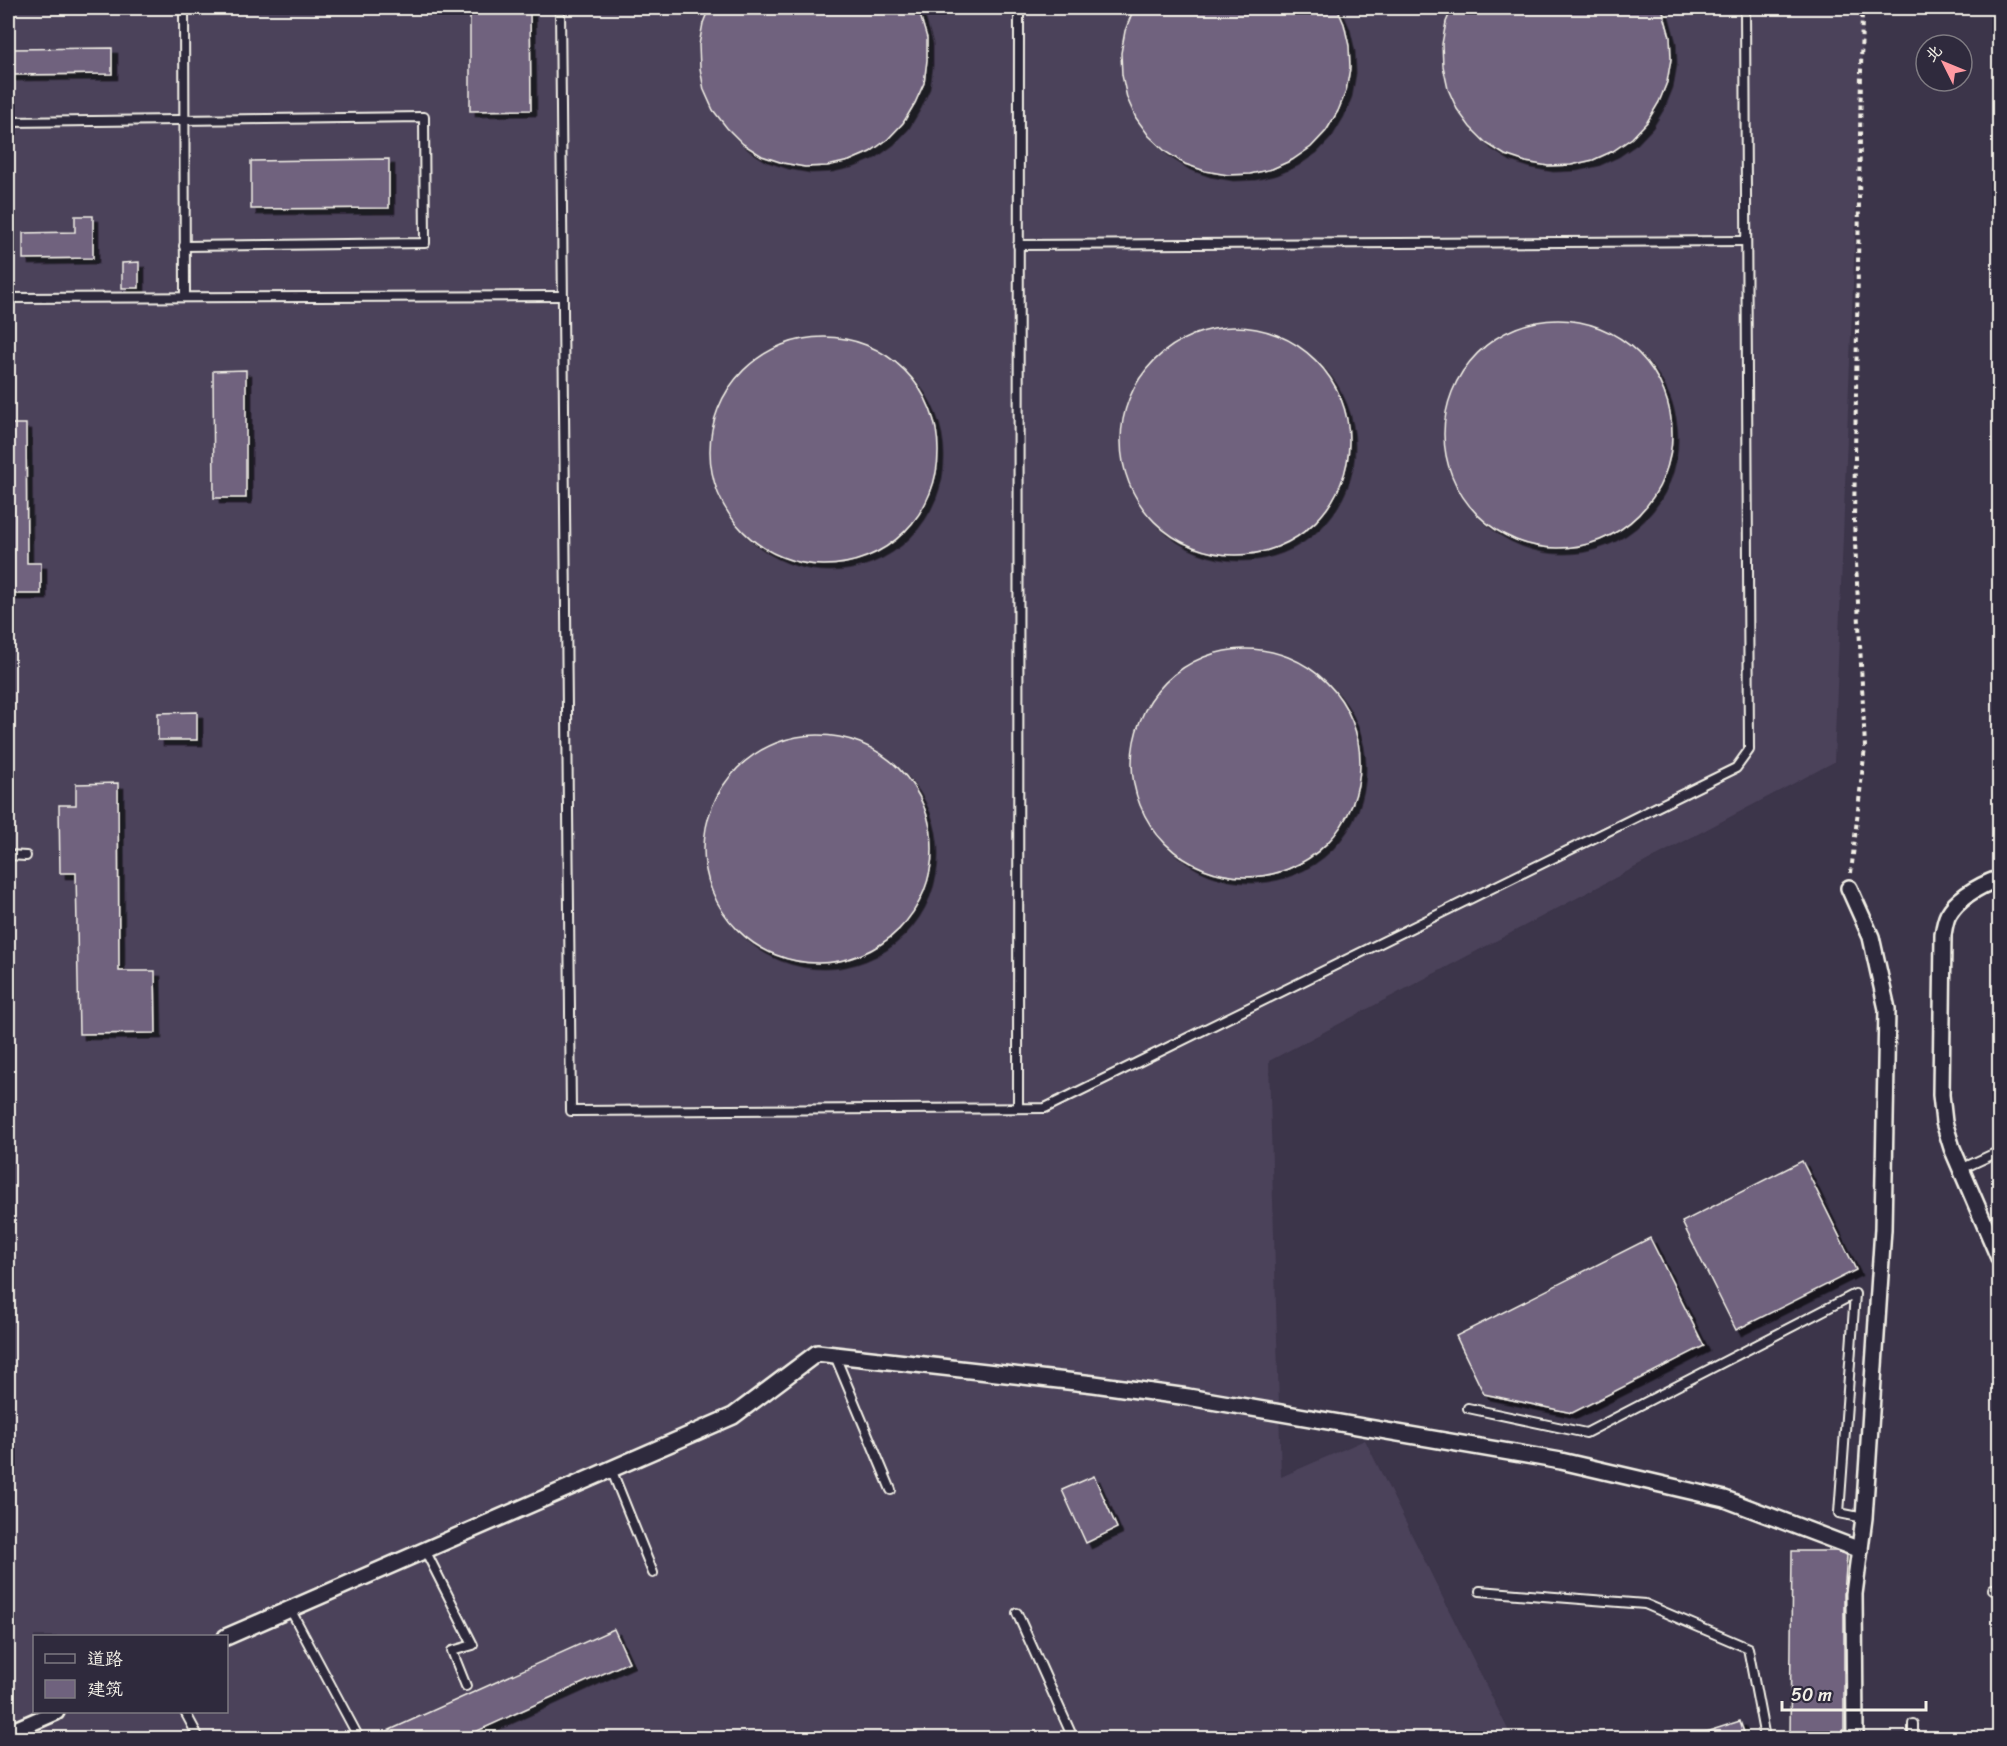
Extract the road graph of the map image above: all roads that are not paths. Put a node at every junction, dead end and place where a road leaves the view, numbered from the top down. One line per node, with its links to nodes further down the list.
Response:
1 (184, 8): 5 (lane)
2 (560, 8): 10 (lane)
3 (1019, 8): 8 (lane)
4 (1745, 8): 7 (lane)
5 (184, 120): 6 (lane); 9 (lane); 9 (lane)
6 (8, 122)
7 (1746, 241): 8 (lane); 17 (lane)
8 (1018, 245): 17 (lane)
9 (184, 246): 12 (lane)
10 (563, 296): 12 (lane); 17 (lane)
11 (8, 297): 12 (lane)
12 (184, 297)
13 (8, 855): 14 (lane)
14 (27, 856)
15 (2000, 878): 19 (street)
16 (1849, 888): 25 (street)
17 (1018, 1108)
18 (2000, 1151): 19 (lane)
19 (1961, 1169): 20 (street)
20 (2000, 1260)
21 (835, 1356): 23 (street); 24 (lane); 27 (street)
22 (1468, 1408): 25 (lane)
23 (611, 1469): 26 (street); 28 (lane)
24 (891, 1490)
25 (1864, 1518): 27 (street)
26 (424, 1550): 30 (street); 33 (lane)
27 (1860, 1550): 42 (street)
28 (653, 1573)
29 (1480, 1591): 41 (lane)
30 (290, 1609): 32 (street); 39 (lane)
31 (1017, 1613): 40 (lane)
32 (228, 1636)
33 (466, 1686)
34 (54, 1713): 37 (street)
35 (186, 1713): 38 (lane)
36 (1913, 1724): 43 (lane)
37 (8, 1733)
38 (199, 1738)
39 (359, 1738)
40 (1073, 1738)
41 (1765, 1738)
42 (1855, 1738)
43 (1913, 1738)

